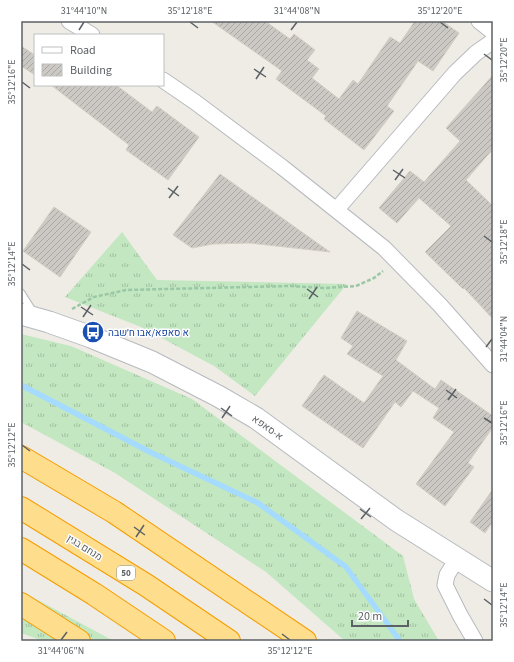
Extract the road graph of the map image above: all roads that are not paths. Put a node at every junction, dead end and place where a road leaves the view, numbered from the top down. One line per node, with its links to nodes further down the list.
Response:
1 (69, 21): 4 (street)
2 (479, 21): 3 (street)
3 (493, 32)
4 (90, 34)
5 (493, 40): 7 (street)
6 (164, 81): 7 (street)
7 (336, 209): 10 (street)
8 (21, 293): 9 (lane)
9 (36, 318): 14 (street, א-סאפא)
10 (493, 365)
11 (21, 457): 20 (highway)
12 (21, 508): 19 (highway, מנחם בגין / 50)
13 (21, 549): 18 (highway)
14 (457, 559): 15 (street, א-סאפא); 21 (street)
15 (493, 581)
16 (21, 604): 17 (highway)
17 (79, 641)
18 (164, 641)
19 (229, 641)
20 (305, 641)
21 (475, 641)

